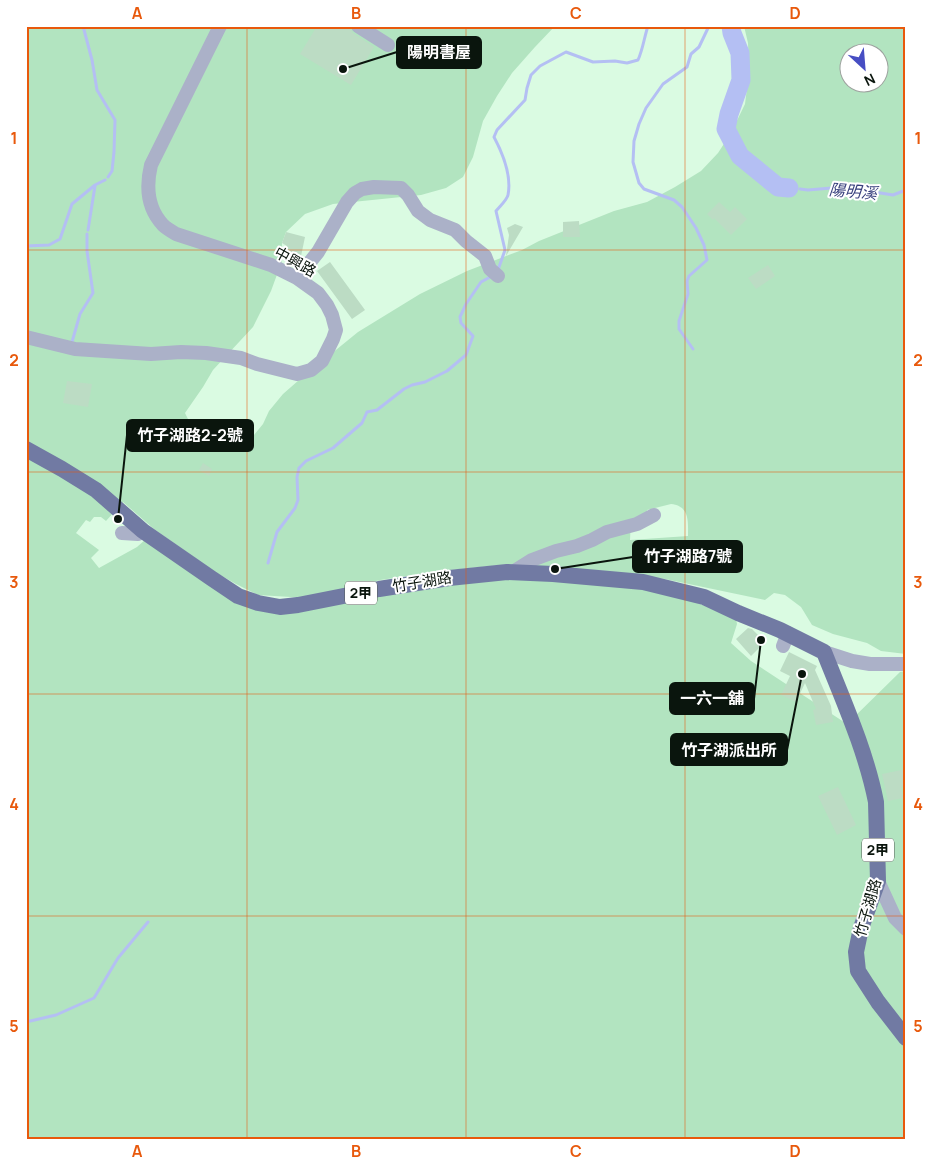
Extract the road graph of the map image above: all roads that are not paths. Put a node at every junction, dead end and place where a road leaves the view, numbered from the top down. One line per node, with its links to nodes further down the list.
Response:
1 (220, 26): 5 (street, 中興路)
2 (358, 26): 3 (street)
3 (388, 45)
4 (496, 275): 5 (street)
5 (297, 278): 6 (street, 中興路)
6 (26, 337)
7 (26, 448): 9 (main road, 竹子湖路 / 2甲)
8 (654, 515): 11 (street)
9 (143, 531): 10 (street); 11 (main road, 竹子湖路 / 2甲)
10 (122, 533)
11 (513, 572): 12 (main road, 竹子湖路 / 2甲)
12 (824, 652): 13 (street, 竹子湖路); 14 (main road, 竹子湖路 / 2甲)
13 (906, 664)
14 (878, 880): 15 (street); 16 (main road, 竹子湖路 / 2甲)
15 (906, 929)
16 (906, 1038)

